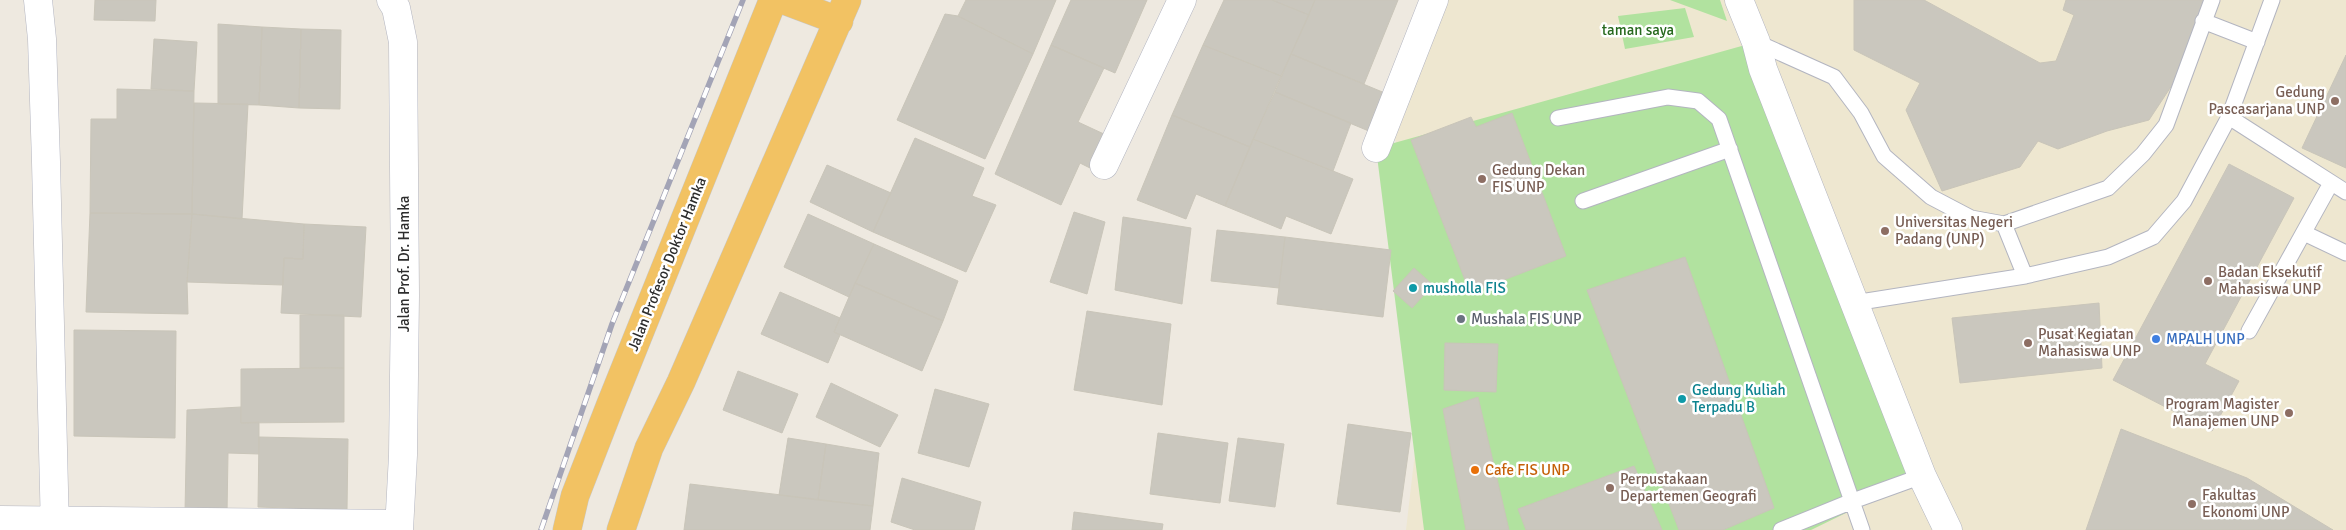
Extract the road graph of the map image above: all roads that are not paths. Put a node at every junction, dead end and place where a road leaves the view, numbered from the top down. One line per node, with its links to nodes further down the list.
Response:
1 (38, 0): 31 (street)
2 (391, 0): 32 (street, Jalan Prof. Dr. Hamka)
3 (773, 0): 33 (highway, Jalan Profesor Doktor Hamka)
4 (783, 0): 10 (highway)
5 (1182, 0): 18 (street)
6 (1434, 0): 16 (street)
7 (1738, 0): 12 (street)
8 (2212, 0): 11 (lane)
9 (2272, 0): 13 (lane)
10 (843, 11): 34 (highway)
11 (2203, 21): 13 (lane); 22 (lane)
12 (1756, 42): 22 (lane); 26 (street)
13 (2257, 42): 14 (lane)
14 (2230, 117): 19 (lane); 25 (lane)
15 (1558, 118): 17 (lane)
16 (1376, 148)
17 (1730, 149): 21 (lane); 29 (lane)
18 (1104, 165)
19 (2331, 183): 20 (lane); 23 (lane)
20 (2346, 192)
21 (1583, 201)
22 (2004, 224): 25 (lane)
23 (2304, 233): 24 (lane); 27 (lane)
24 (2346, 253)
25 (2025, 276): 26 (lane)
26 (1854, 303): 28 (street)
27 (2249, 331)
28 (1922, 476): 29 (lane); 37 (street)
29 (1850, 502): 35 (lane); 36 (lane)
30 (0, 520): 31 (street)
31 (55, 525): 32 (street)
32 (399, 527)
33 (566, 530)
34 (621, 530)
35 (1781, 530)
36 (1862, 530)
37 (1948, 530)

